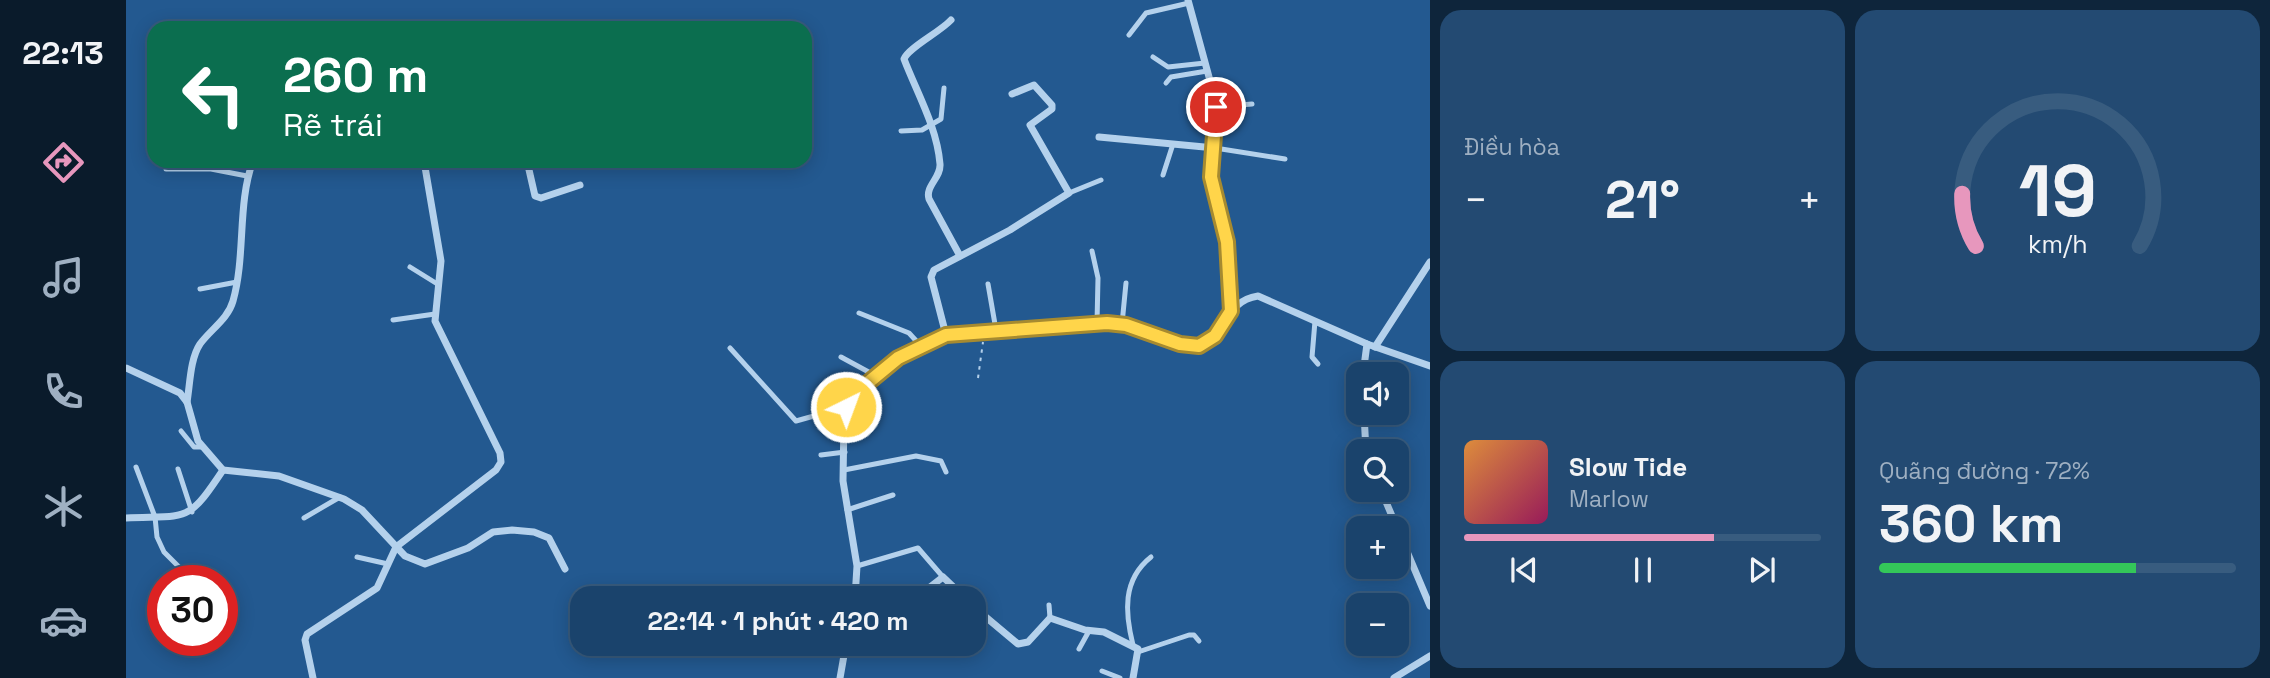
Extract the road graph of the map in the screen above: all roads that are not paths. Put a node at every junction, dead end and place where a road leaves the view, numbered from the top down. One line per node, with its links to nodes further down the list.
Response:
1 (1189, 1): 3 (lane); 5 (street)
2 (951, 20): 11 (street)
3 (1129, 35)
4 (1153, 57): 5 (lane)
5 (1206, 67): 6 (lane); 10 (street)
6 (1166, 83)
7 (944, 88): 11 (lane)
8 (1012, 94): 26 (street)
9 (1252, 104): 10 (lane)
10 (1216, 107): 15 (street)
11 (932, 127): 12 (lane); 28 (street)
12 (901, 131)
13 (1099, 137): 14 (street)
14 (1173, 144): 15 (street); 22 (lane)
15 (1215, 148): 16 (lane); 36 (street)
16 (1284, 159)
17 (250, 168): 23 (street)
18 (425, 168): 34 (street)
19 (529, 168): 25 (street)
20 (166, 169): 21 (lane)
21 (211, 169): 23 (lane)
22 (1163, 175)
23 (247, 176): 31 (street)
24 (1101, 180): 26 (lane)
25 (580, 186)
26 (1069, 192): 28 (street)
27 (1092, 251): 41 (lane)
28 (960, 256): 44 (street)
29 (1430, 262): 46 (street)
30 (410, 267): 34 (lane)
31 (237, 282): 35 (lane); 54 (street)
32 (1126, 283): 42 (lane)
33 (988, 284): 43 (lane)
34 (439, 285): 38 (street)
35 (200, 289)
36 (1231, 311): 40 (street); 42 (street)
37 (859, 313): 45 (lane)
38 (435, 314): 39 (lane); 73 (street)
39 (393, 320)
40 (1315, 321): 46 (street); 50 (lane)
41 (1097, 323): 42 (street); 43 (street)
42 (1122, 324)
43 (996, 330): 44 (street)
44 (946, 335): 45 (street)
45 (920, 345): 53 (street)
46 (1371, 345): 49 (street); 51 (street)
47 (730, 348): 55 (lane)
48 (841, 357): 53 (lane)
49 (1366, 362)
50 (1318, 364)
51 (1430, 366)
52 (126, 368): 54 (street)
53 (876, 376): 55 (street)
54 (187, 402): 57 (street)
55 (846, 407): 58 (street)
56 (181, 431): 57 (lane)
57 (202, 447): 62 (street)
58 (845, 452): 59 (lane); 63 (street)
59 (821, 455)
60 (136, 467): 70 (lane)
61 (178, 469): 69 (lane)
62 (223, 470): 66 (street); 69 (street)
63 (844, 470): 64 (lane); 68 (street)
64 (946, 472)
65 (893, 495): 68 (lane)
66 (340, 497): 72 (lane); 73 (street)
67 (1386, 502): 85 (street)
68 (847, 510): 78 (street)
69 (192, 512): 70 (street)
70 (155, 517): 71 (street); 77 (lane)
71 (126, 518)
72 (304, 518)
73 (396, 547): 76 (street); 79 (street)
74 (357, 556): 76 (lane)
75 (1151, 557): 91 (lane)
76 (388, 564): 95 (street)
77 (177, 565)
78 (857, 565): 80 (lane); 81 (street)
79 (565, 569)
80 (943, 577): 82 (street); 83 (street)
81 (856, 586)
82 (931, 586)
83 (952, 586)
84 (1049, 605): 87 (lane)
85 (1430, 606)
86 (986, 617): 87 (street)
87 (1050, 618): 88 (street)
88 (1089, 631): 90 (lane); 91 (street)
89 (1199, 640): 91 (lane)
90 (1079, 649)
91 (1136, 649): 98 (street)
92 (844, 656): 96 (street)
93 (1430, 656): 99 (street)
94 (1102, 671): 97 (lane)
95 (313, 678)
96 (840, 678)
97 (1120, 678)
98 (1133, 678)
99 (1394, 678)

